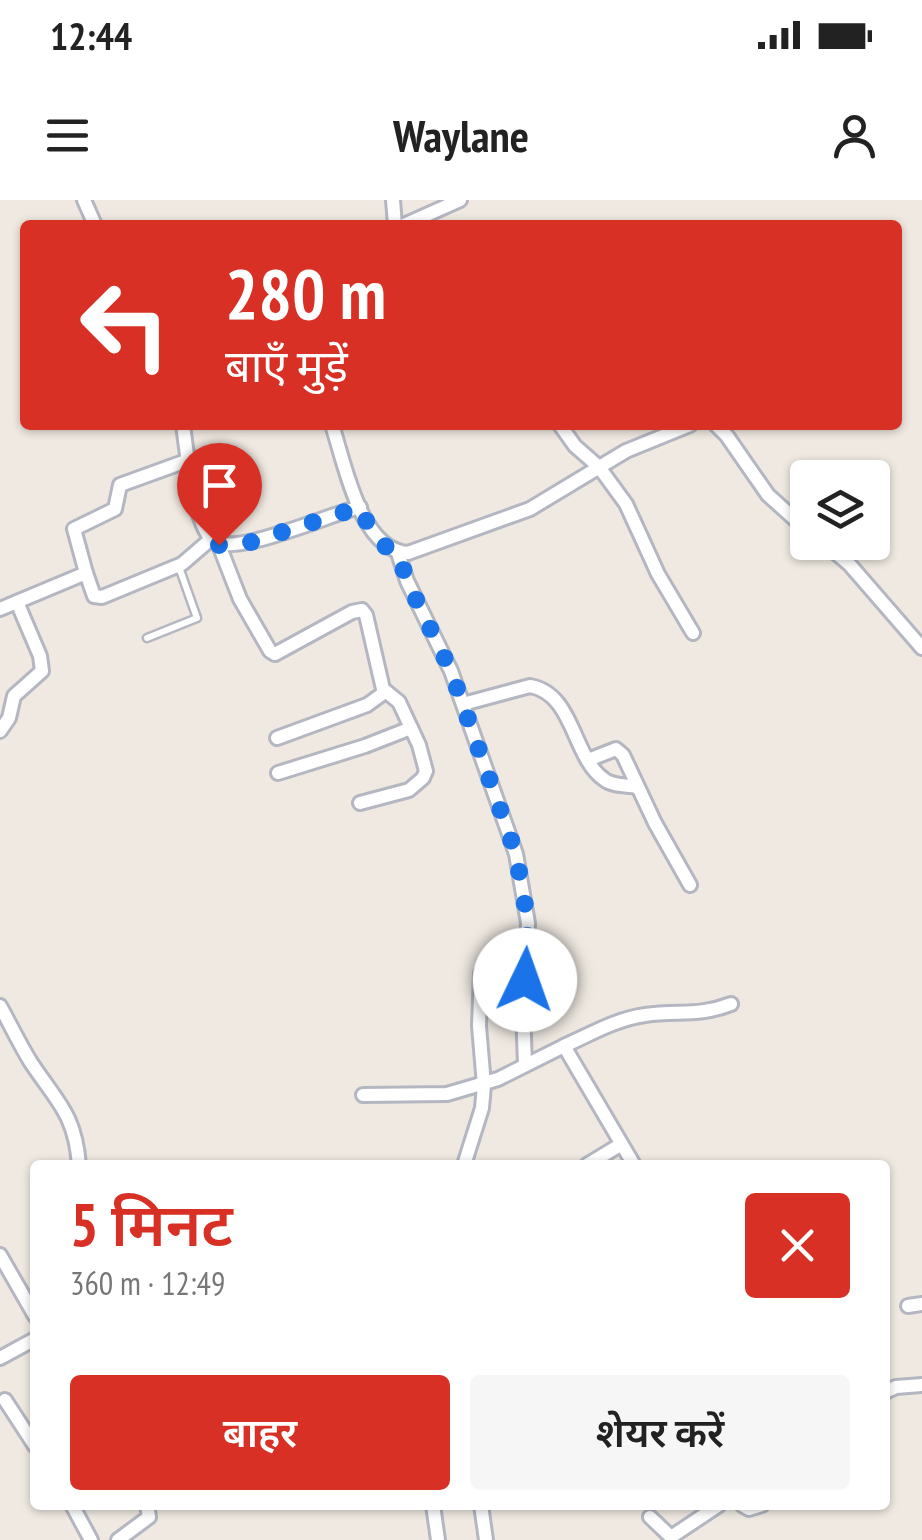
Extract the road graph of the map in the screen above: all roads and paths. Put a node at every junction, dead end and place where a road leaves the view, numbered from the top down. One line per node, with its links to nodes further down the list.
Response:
1 (460, 200): 2 (street)
2 (415, 220)
3 (184, 430): 8 (street)
4 (333, 430): 10 (street)
5 (564, 430): 9 (street)
6 (678, 430): 9 (street)
7 (721, 430): 11 (street)
8 (188, 460): 12 (street); 16 (street)
9 (598, 467): 13 (street); 19 (street)
10 (351, 509): 12 (street); 13 (street)
11 (790, 515)
12 (215, 542): 15 (street); 22 (street)
13 (398, 552): 23 (street)
14 (844, 560): 21 (street)
15 (178, 566): 16 (street); 20 (lane)
16 (86, 573): 17 (street)
17 (18, 602): 18 (street); 25 (street)
18 (0, 609)
19 (693, 633)
20 (147, 638)
21 (922, 648)
22 (385, 692): 24 (street); 26 (street)
23 (463, 704): 27 (street); 37 (street)
24 (411, 728): 28 (street); 30 (street)
25 (0, 730)
26 (277, 738)
27 (588, 760): 29 (street); 29 (street)
28 (278, 772)
29 (637, 786): 31 (street)
30 (360, 803)
31 (690, 885)
32 (481, 973): 38 (street)
33 (731, 1004): 36 (street)
34 (0, 1006): 35 (street)
35 (6, 1032): 41 (street)
36 (564, 1046): 37 (street); 40 (street)
37 (525, 1065): 38 (street)
38 (484, 1085): 39 (street); 42 (street)
39 (363, 1094)
40 (620, 1145): 43 (street); 44 (street)
41 (78, 1160)
42 (466, 1160)
43 (595, 1160)
44 (630, 1160)
45 (0, 1256): 46 (street)
46 (6, 1280): 47 (street)
47 (30, 1310)
48 (30, 1342): 49 (street)
49 (0, 1358)
50 (922, 1385): 51 (street)
51 (890, 1390)
52 (6, 1400): 53 (street)
53 (30, 1438)
54 (75, 1510): 60 (street)
55 (148, 1510): 61 (street)
56 (434, 1510): 62 (street)
57 (482, 1510): 63 (street)
58 (712, 1510): 59 (street)
59 (650, 1517)
60 (91, 1540)
61 (118, 1540)
62 (438, 1540)
63 (486, 1540)

